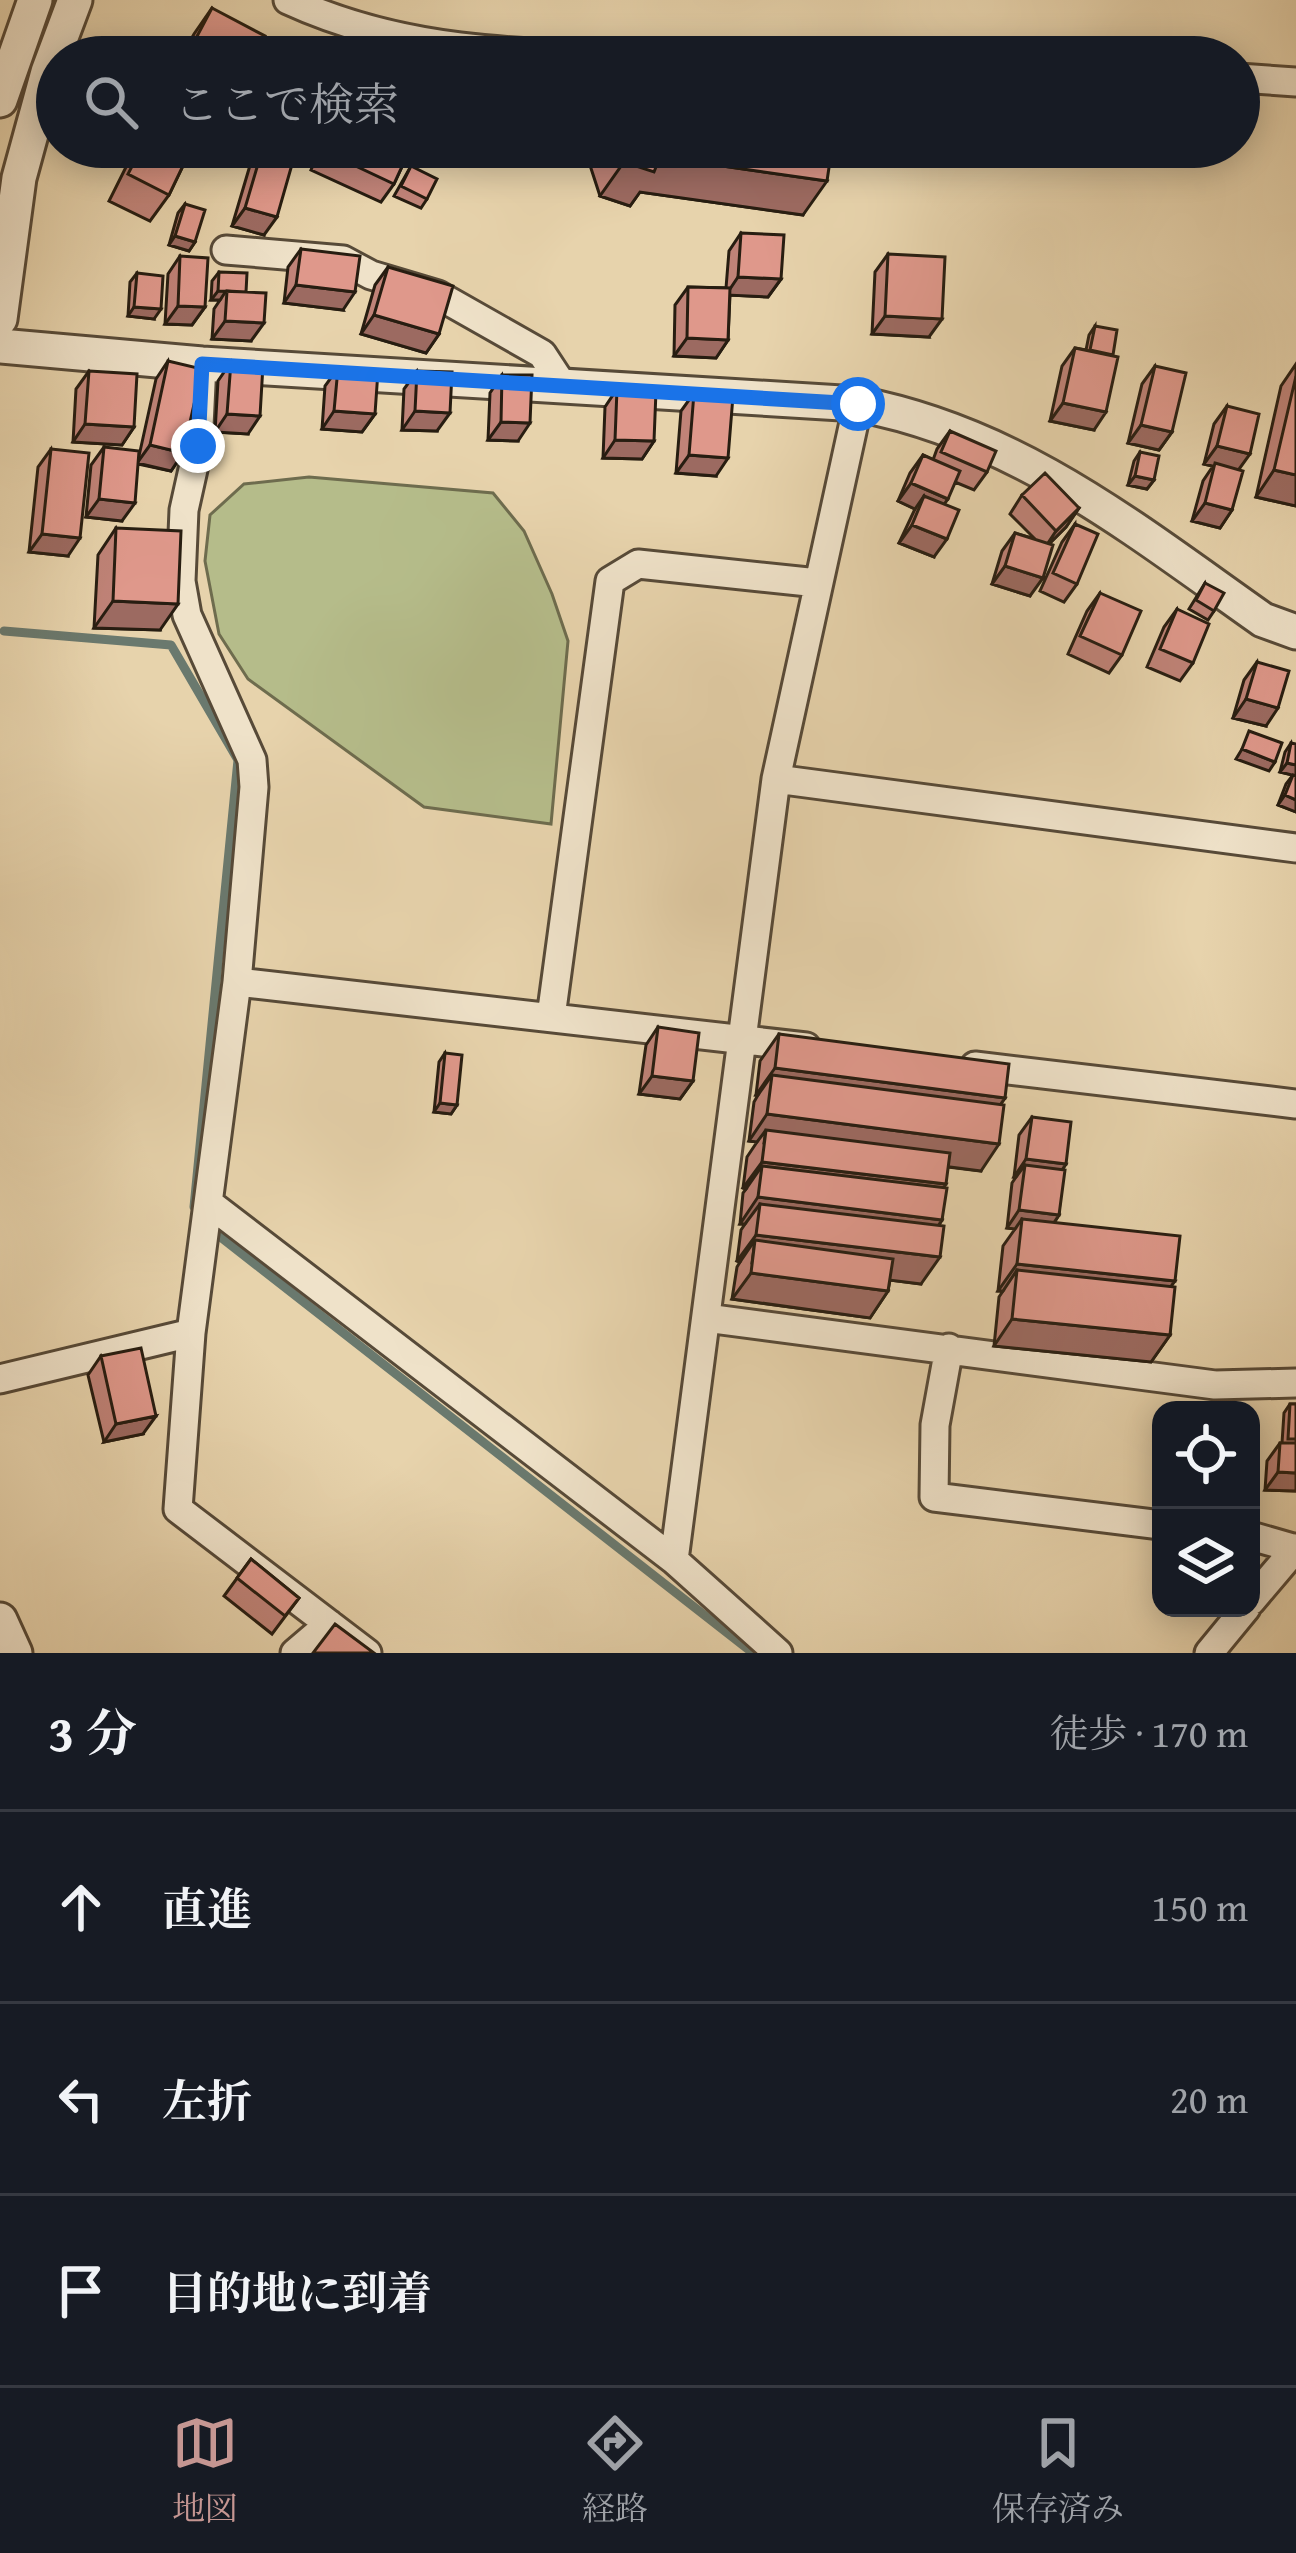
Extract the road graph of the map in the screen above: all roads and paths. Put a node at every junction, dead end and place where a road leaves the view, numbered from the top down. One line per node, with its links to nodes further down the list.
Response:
1 (35, 0): 8 (street)
2 (75, 0): 4 (street)
3 (288, 0): 5 (street)
4 (62, 36)
5 (393, 36)
6 (1260, 79): 7 (street)
7 (1296, 82)
8 (0, 100)
9 (36, 117): 11 (street)
10 (226, 250): 14 (street)
11 (0, 319)
12 (0, 346): 13 (street)
13 (202, 364): 14 (street); 20 (street)
14 (563, 386): 15 (street)
15 (858, 404): 16 (street); 17 (street)
16 (818, 583): 18 (street); 21 (street)
17 (1296, 632)
18 (776, 778): 19 (street); 22 (street)
19 (1296, 848)
20 (237, 982): 21 (street); 26 (street)
21 (551, 1017): 22 (street)
22 (742, 1040): 23 (street); 27 (street)
23 (836, 1050)
24 (952, 1063): 25 (street)
25 (1296, 1104)
26 (210, 1204): 28 (street); 35 (street)
27 (706, 1318): 29 (street); 35 (street)
28 (190, 1334): 30 (street); 39 (street)
29 (950, 1348): 31 (street); 32 (street)
30 (0, 1379)
31 (1296, 1383)
32 (1152, 1524)
33 (1260, 1539): 34 (street)
34 (1296, 1548): 36 (street)
35 (674, 1560): 43 (street)
36 (1260, 1591)
37 (1238, 1617): 44 (street)
38 (0, 1620): 40 (street)
39 (329, 1624): 41 (street); 42 (street)
40 (15, 1653)
41 (295, 1653)
42 (367, 1653)
43 (778, 1653)
44 (1209, 1653)

